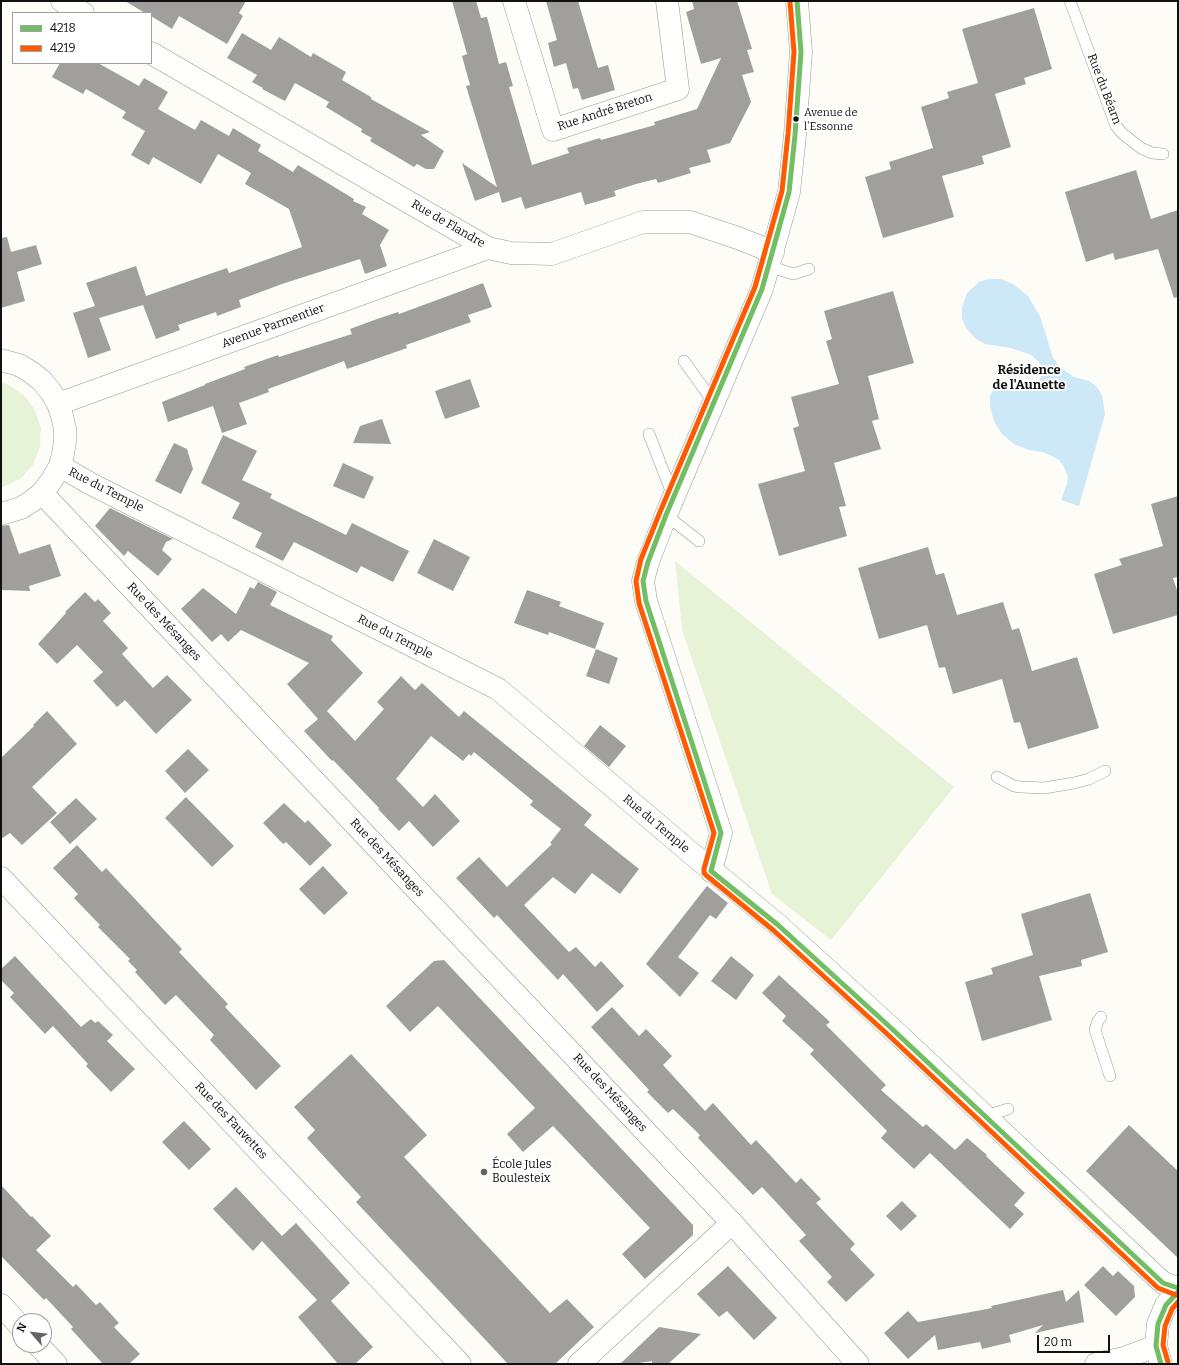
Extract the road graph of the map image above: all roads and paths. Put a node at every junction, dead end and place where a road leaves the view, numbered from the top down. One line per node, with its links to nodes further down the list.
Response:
1 (62, 1): 6 (street)
2 (514, 1): 3 (street, Rue André Breton)
3 (667, 1)
4 (797, 1): 10 (street)
5 (1070, 1): 8 (lane, Rue du Béarn)
6 (80, 12)
7 (152, 54): 9 (street, Rue de Flandre)
8 (1163, 154)
9 (488, 248): 10 (street, Rue de Flandre); 15 (street, Avenue Parmentier)
10 (771, 259): 11 (lane); 14 (street)
11 (809, 269)
12 (1, 360): 15 (street)
13 (684, 360): 14 (lane)
14 (714, 403): 19 (street)
15 (58, 404): 17 (street)
16 (649, 434): 19 (lane)
17 (60, 466): 18 (street); 24 (street, Rue du Temple)
18 (42, 493): 20 (street); 30 (street, Rue des Mésanges)
19 (670, 506): 21 (lane); 24 (street)
20 (1, 514)
21 (699, 541)
22 (1105, 771): 23 (lane)
23 (997, 777)
24 (711, 871): 29 (street, Rue du Temple)
25 (1, 878): 38 (street, Rue des Fauvettes)
26 (1101, 1017): 27 (lane)
27 (1110, 1076)
28 (1008, 1109): 29 (lane)
29 (986, 1116): 31 (street, Rue du Temple)
30 (732, 1223): 39 (street); 40 (street, Rue des Mésanges)
31 (1178, 1288)
32 (1178, 1292): 36 (street)
33 (1, 1305): 34 (street)
34 (12, 1317)
35 (46, 1353): 37 (street)
36 (1159, 1355): 41 (street)
37 (56, 1364)
38 (460, 1364)
39 (579, 1364)
40 (858, 1364)
41 (1096, 1364)

